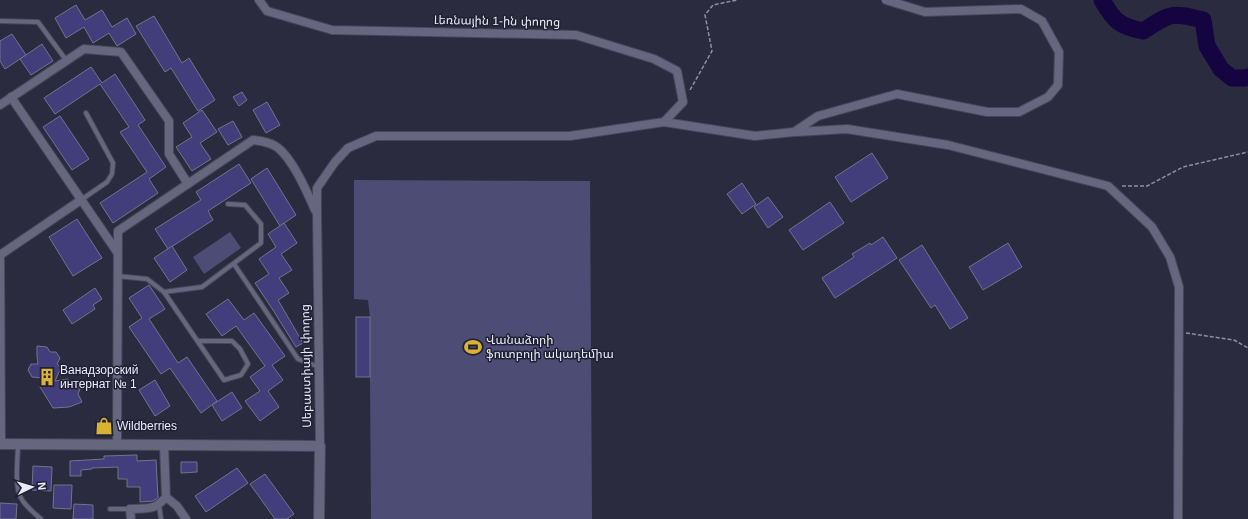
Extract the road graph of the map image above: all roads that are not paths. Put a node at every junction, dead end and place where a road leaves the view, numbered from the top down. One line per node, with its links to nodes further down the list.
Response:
1 (259, 0): 8 (street, Լեռնային 1-ին փողոց)
2 (886, 0): 9 (street)
3 (0, 21): 4 (lane)
4 (66, 60): 5 (street); 10 (street)
5 (12, 97): 6 (street); 11 (street)
6 (0, 105)
7 (86, 113): 11 (lane)
8 (664, 122): 9 (street, Սեբաստիայի փողոց); 13 (street, Սեբաստիայի փողոց)
9 (794, 132): 37 (street, Սեբաստիայի փողոց)
10 (188, 184): 13 (street); 14 (street)
11 (81, 200): 14 (street); 15 (street)
12 (228, 204): 16 (lane)
13 (316, 213): 21 (street, Սեբաստիայի փողոց)
14 (117, 252): 17 (street)
15 (0, 255): 19 (street)
16 (234, 264): 18 (lane); 21 (lane)
17 (117, 276): 18 (lane); 25 (street)
18 (164, 292): 20 (lane)
19 (0, 310): 22 (street)
20 (198, 341): 20 (lane)
21 (319, 366): 27 (street, Սեբաստիայի փողոց)
22 (0, 376): 23 (street)
23 (0, 444): 24 (street)
24 (18, 444): 25 (street); 32 (lane)
25 (117, 445): 26 (street)
26 (164, 445): 27 (street); 28 (street)
27 (320, 446): 36 (street, Սեբաստիայի փողոց)
28 (166, 498): 29 (street); 35 (street)
29 (159, 505): 30 (street); 34 (lane)
30 (130, 508): 31 (lane); 33 (street)
31 (110, 509)
32 (41, 519)
33 (131, 519)
34 (161, 519)
35 (186, 519)
36 (319, 519)
37 (1178, 519)

